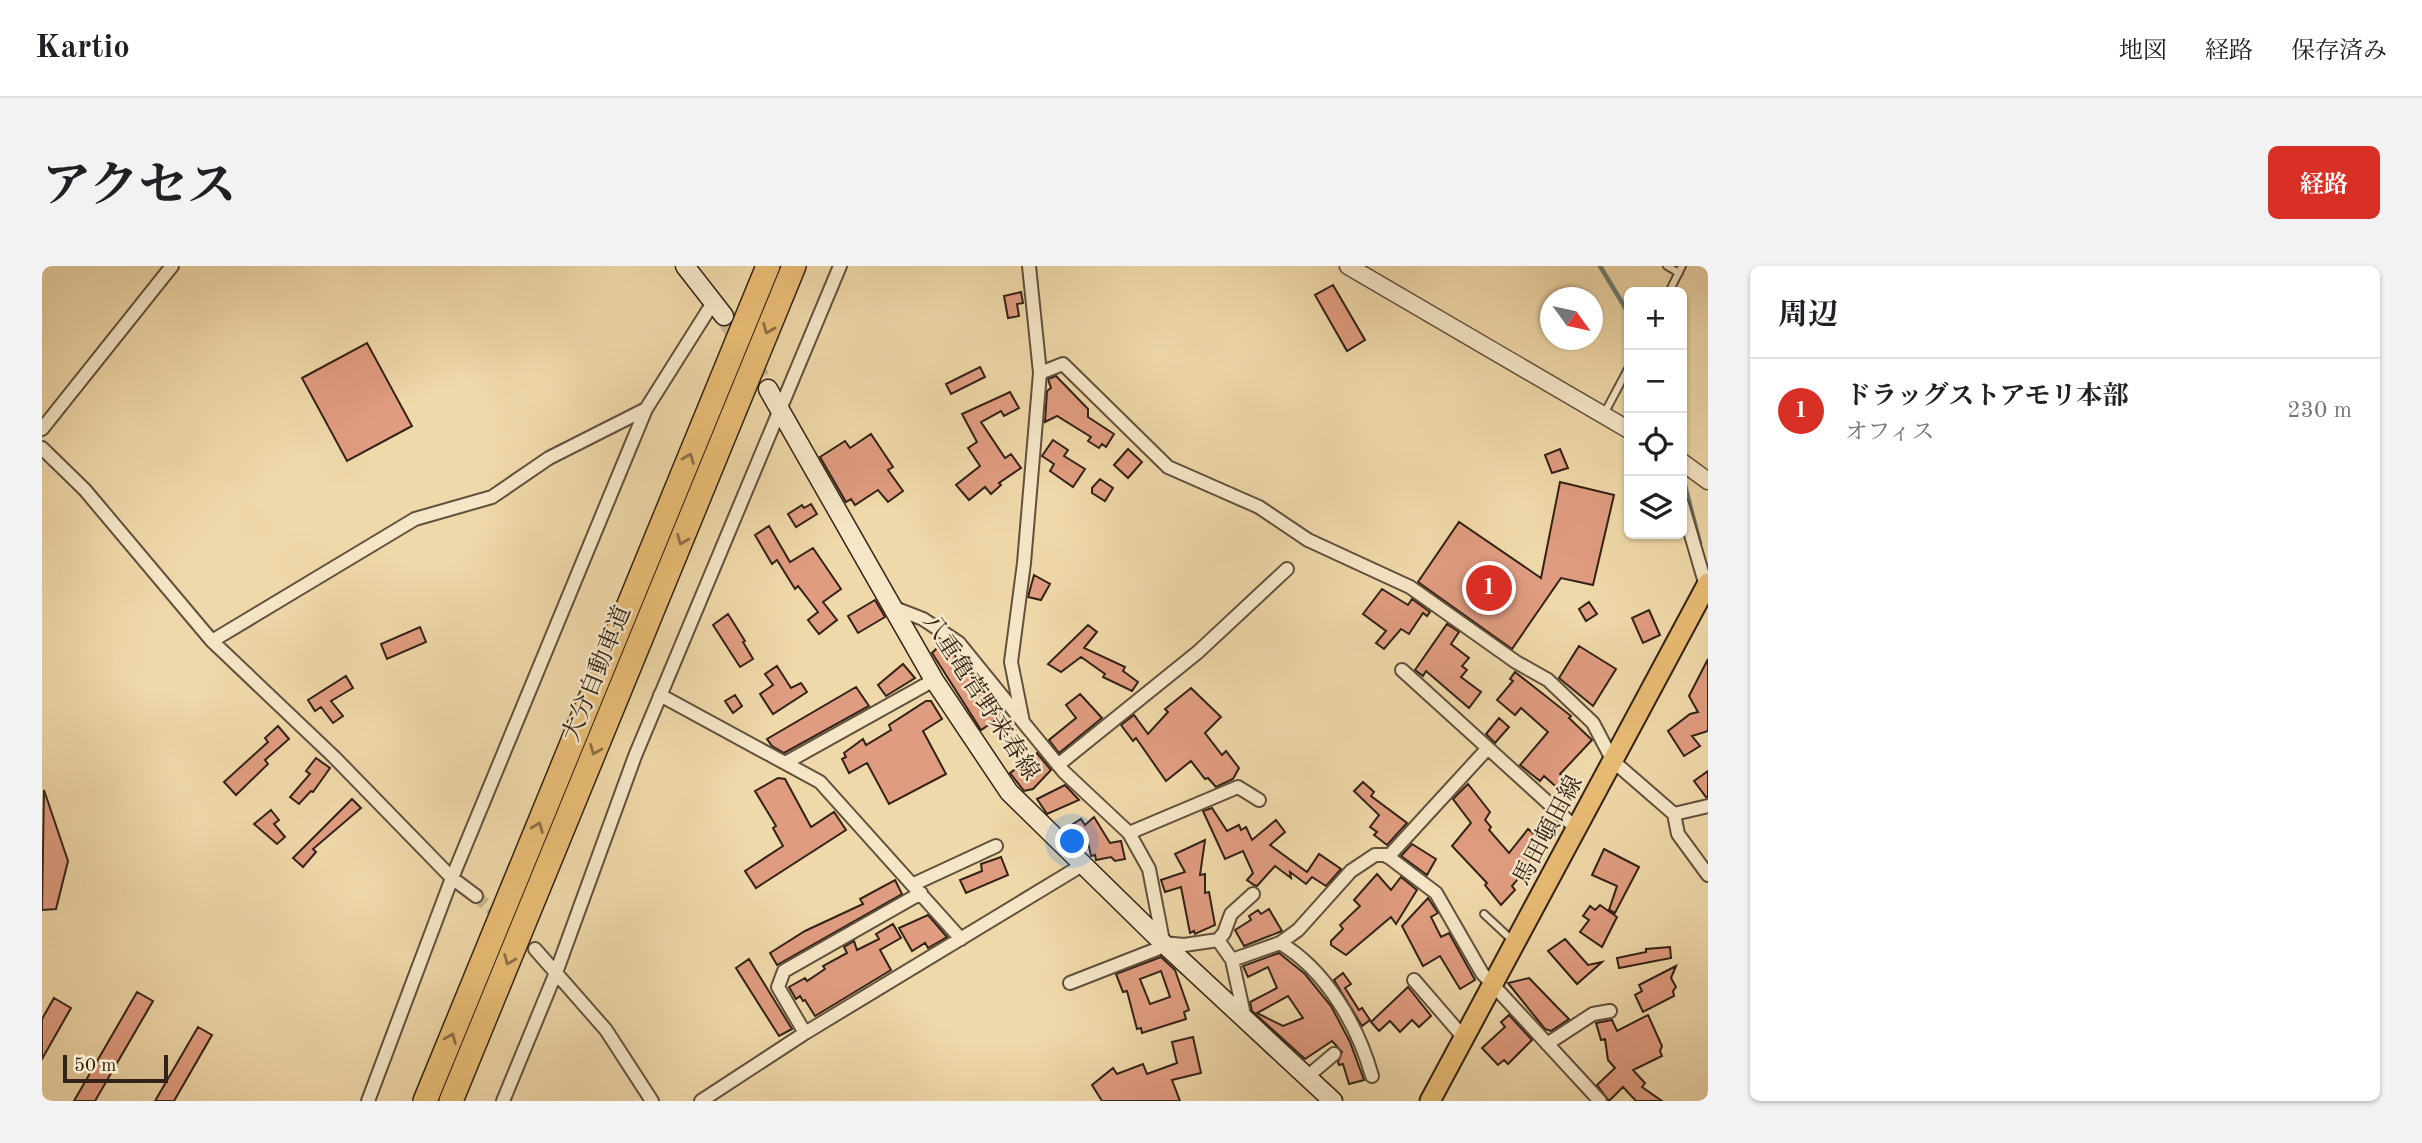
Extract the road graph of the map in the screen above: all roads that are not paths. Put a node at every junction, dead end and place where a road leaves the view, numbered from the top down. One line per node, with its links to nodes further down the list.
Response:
1 (172, 266): 19 (street)
2 (685, 266): 11 (main road)
3 (768, 266): 72 (highway, 大分自動車道, one-way to 3)
4 (794, 266): 73 (highway, 大分自動車道, one-way to 73)
5 (840, 266): 16 (street)
6 (1029, 266): 12 (street)
7 (1348, 266): 17 (street)
8 (1667, 266): 9 (lane)
9 (1680, 269): 10 (lane)
10 (1671, 287)
11 (719, 309): 15 (street)
12 (1041, 373): 32 (street); 34 (street)
13 (1624, 377): 17 (lane)
14 (768, 389): 16 (main road, 八重亀菅野来春線)
15 (646, 409): 28 (street); 46 (street)
16 (780, 410): 26 (main road, 八重亀菅野来春線); 31 (street)
17 (1604, 415): 18 (street)
18 (1624, 427)
19 (42, 429)
20 (42, 448): 28 (street)
21 (1687, 466): 22 (street)
22 (1708, 481)
23 (1687, 520): 25 (street)
24 (1287, 569): 36 (street)
25 (1707, 584): 27 (main road, 馬田頓田線)
26 (892, 607): 30 (main road, 八重亀菅野来春線); 32 (street)
27 (1702, 610): 34 (main road, 馬田頓田線)
28 (212, 641): 46 (street)
29 (1402, 670): 33 (street)
30 (934, 680): 35 (street); 44 (main road, 八重亀菅野来春線)
31 (660, 695): 35 (street); 58 (street)
32 (1023, 722): 36 (street)
33 (1487, 749): 40 (street); 43 (street)
34 (1614, 761): 39 (street); 40 (main road, 馬田頓田線)
35 (787, 762): 47 (street)
36 (1058, 765): 41 (street)
37 (1259, 800): 41 (street)
38 (1708, 806): 39 (street)
39 (1674, 814): 45 (street)
40 (1577, 830): 55 (main road, 馬田頓田線)
41 (1129, 833): 53 (street)
42 (996, 846): 47 (street)
43 (1388, 857): 54 (street); 61 (street)
44 (1084, 864): 51 (street); 53 (main road, 八重亀菅野来春線)
45 (1708, 875)
46 (452, 878): 49 (street); 71 (street)
47 (917, 888): 51 (street); 64 (street)
48 (1253, 894): 52 (street)
49 (476, 895)
50 (1484, 914): 55 (lane)
51 (961, 939): 64 (street)
52 (1218, 940): 53 (street); 57 (street)
53 (1163, 943): 60 (street); 63 (main road, 八重亀菅野来春線)
54 (1280, 943): 57 (street); 68 (street)
55 (1516, 944): 61 (main road, 馬田頓田線)
56 (536, 949): 58 (street)
57 (1232, 960): 63 (street)
58 (557, 970): 74 (street); 75 (street)
59 (1414, 980): 65 (street)
60 (1070, 983)
61 (1494, 985): 65 (main road, 馬田頓田線); 66 (street)
62 (1610, 1011): 66 (street)
63 (1245, 1019): 69 (main road, 八重亀菅野来春線)
64 (805, 1033): 76 (street)
65 (1465, 1039): 77 (main road, 馬田頓田線)
66 (1547, 1044): 78 (street)
67 (1334, 1054): 69 (street)
68 (1372, 1076)
69 (1307, 1077): 70 (main road, 八重亀菅野来春線)
70 (1330, 1100)
71 (368, 1101)
72 (425, 1101)
73 (451, 1101)
74 (503, 1101)
75 (652, 1101)
76 (701, 1101)
77 (1430, 1101)
78 (1600, 1101)

